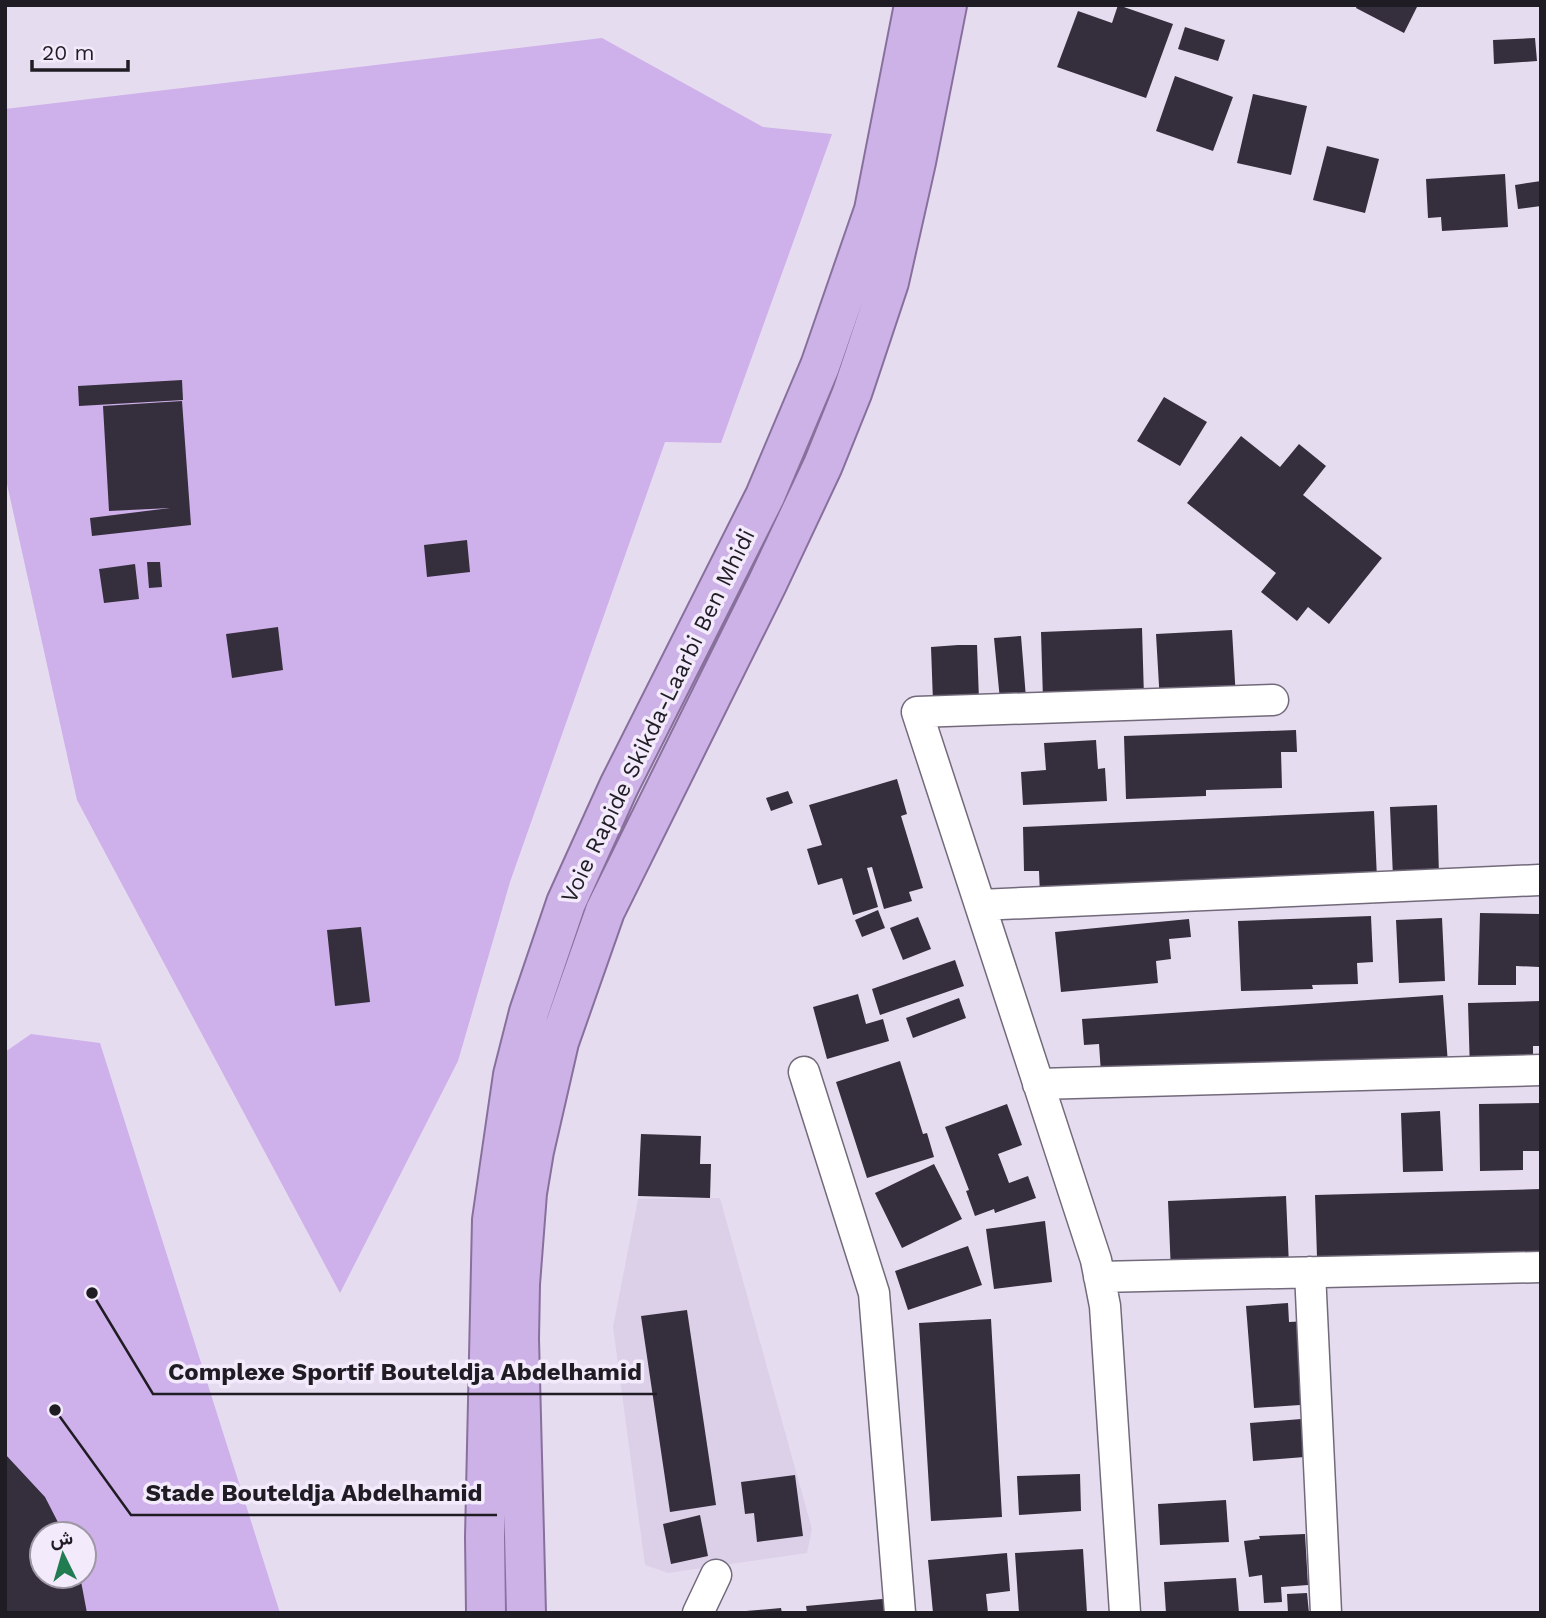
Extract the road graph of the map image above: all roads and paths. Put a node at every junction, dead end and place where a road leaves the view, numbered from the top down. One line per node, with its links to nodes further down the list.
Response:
1 (914, 5): 13 (highway, Voie Rapide Skikda-Laarbi Ben Mhidi)
2 (947, 5): 14 (highway, Voie Rapide Skikda-Laarbi Ben Mhidi)
3 (1273, 700): 5 (street)
4 (1539, 880): 5 (street)
5 (980, 905): 8 (street)
6 (1541, 1070): 8 (street)
7 (804, 1072): 16 (street)
8 (1038, 1084): 11 (street)
9 (1541, 1267): 10 (street)
10 (1310, 1272): 11 (street); 18 (street)
11 (1099, 1277): 17 (street)
12 (716, 1575): 15 (street)
13 (486, 1613)
14 (526, 1613)
15 (698, 1613)
16 (900, 1613)
17 (1125, 1613)
18 (1326, 1613)

